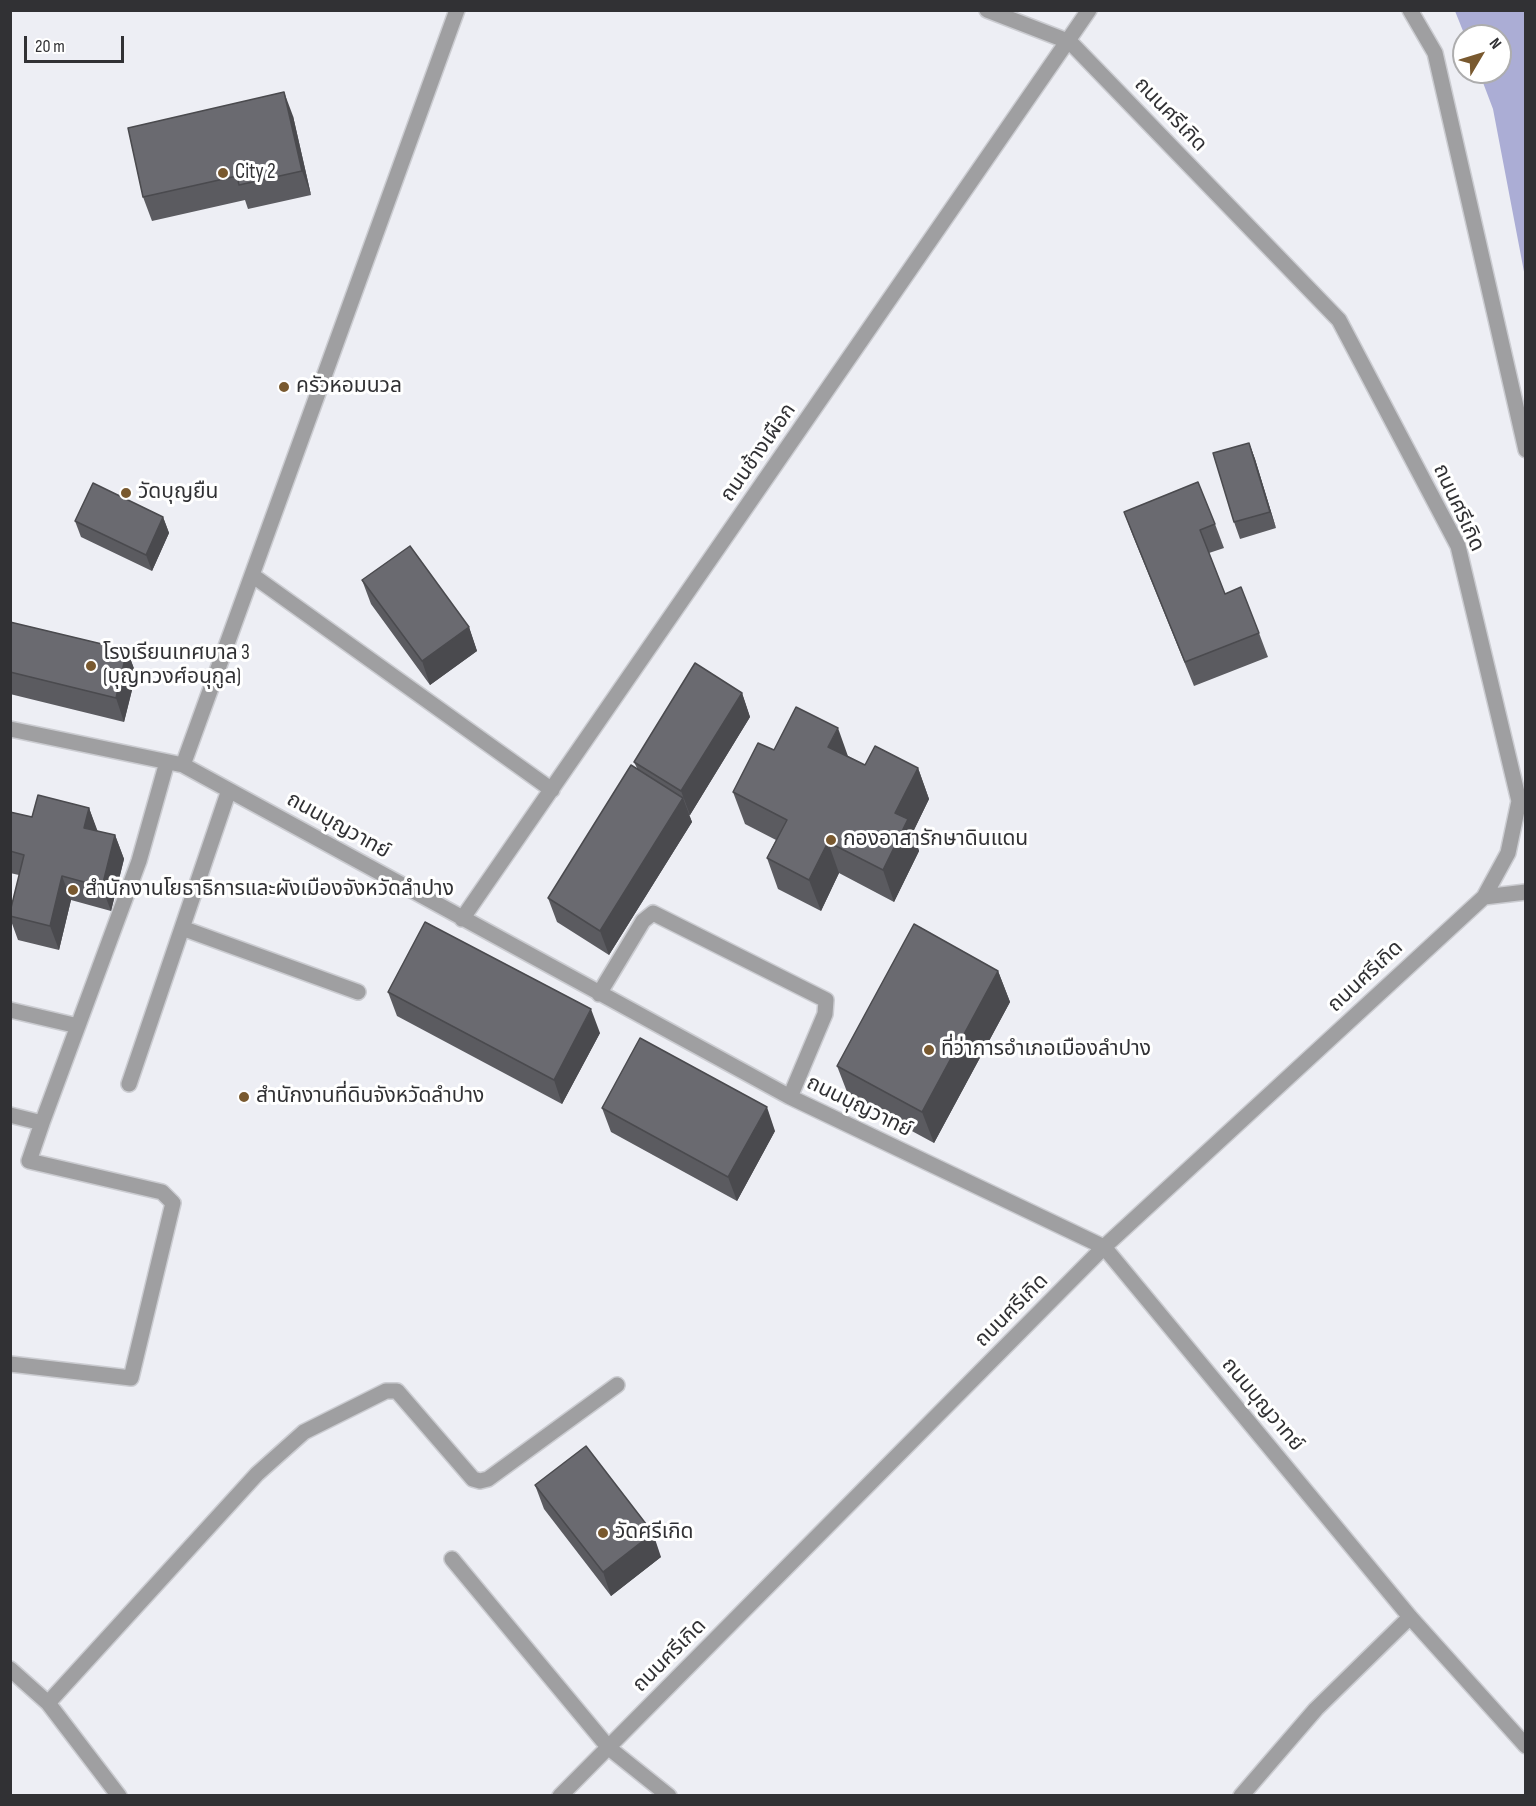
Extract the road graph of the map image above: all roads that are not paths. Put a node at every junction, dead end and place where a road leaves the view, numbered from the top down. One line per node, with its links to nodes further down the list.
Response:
1 (457, 10): 7 (street)
2 (987, 10): 5 (street)
3 (1089, 10): 5 (street, ถนนช้างเผือก)
4 (1410, 10): 6 (street)
5 (1070, 42): 12 (street, ถนนช้างเผือก); 14 (street, ถนนศรีเกิด)
6 (1526, 450)
7 (252, 575): 10 (street); 12 (street)
8 (10, 729): 9 (street, ถนนบุญวาทย์)
9 (167, 762): 10 (street, ถนนบุญวาทย์); 20 (street)
10 (183, 765): 11 (street, ถนนบุญวาทย์)
11 (229, 790): 15 (street, ถนนบุญวาทย์); 16 (street)
12 (552, 790): 15 (street, ถนนช้างเผือก)
13 (1526, 892): 14 (street)
14 (1484, 897): 25 (street, ถนนศรีเกิด)
15 (462, 919): 18 (street, ถนนบุญวาทย์)
16 (182, 928): 17 (street); 21 (street)
17 (358, 992)
18 (599, 994): 22 (street, ถนนบุญวาทย์); 22 (street)
19 (10, 1010): 20 (street)
20 (78, 1026): 24 (street)
21 (129, 1084)
22 (790, 1097): 25 (street, ถนนบุญวาทย์)
23 (10, 1115): 24 (street)
24 (42, 1123): 26 (street)
25 (1104, 1247): 29 (street, ถนนบุญวาทย์); 33 (street, ถนนศรีเกิด)
26 (10, 1364)
27 (617, 1385): 31 (street)
28 (452, 1559): 33 (street)
29 (1410, 1617): 32 (street, ถนนบุญวาทย์); 37 (street)
30 (10, 1669): 31 (street)
31 (48, 1702): 34 (street)
32 (1526, 1746)
33 (609, 1748): 35 (street, ถนนศรีเกิด); 36 (street)
34 (118, 1796)
35 (560, 1796)
36 (669, 1796)
37 (1241, 1796)

